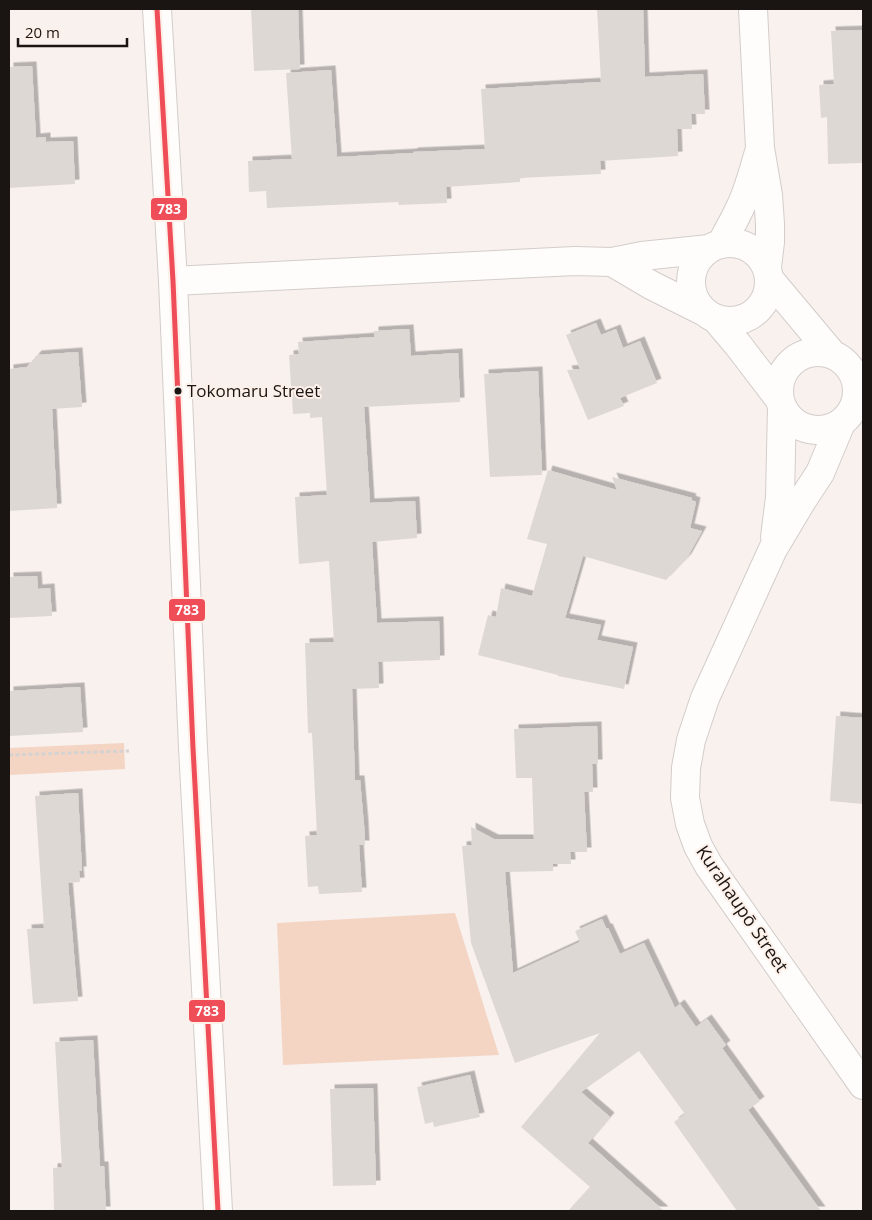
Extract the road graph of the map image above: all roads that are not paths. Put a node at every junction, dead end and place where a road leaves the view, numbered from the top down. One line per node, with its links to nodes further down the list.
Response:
1 (158, 9): 7 (street)
2 (753, 9): 3 (street)
3 (760, 148): 4 (street); 6 (street)
4 (715, 246): 5 (street); 6 (street); 8 (street)
5 (612, 262): 7 (street); 8 (street)
6 (768, 274): 8 (street); 9 (street)
7 (173, 281): 14 (street)
8 (709, 315): 10 (street)
9 (845, 356): 10 (street); 11 (street)
10 (781, 404): 11 (street); 12 (street, Kurahaupō Street)
11 (850, 417): 12 (street, Kurahaupō Street)
12 (774, 549): 13 (street, Kurahaupō Street)
13 (863, 1085)
14 (218, 1211)

